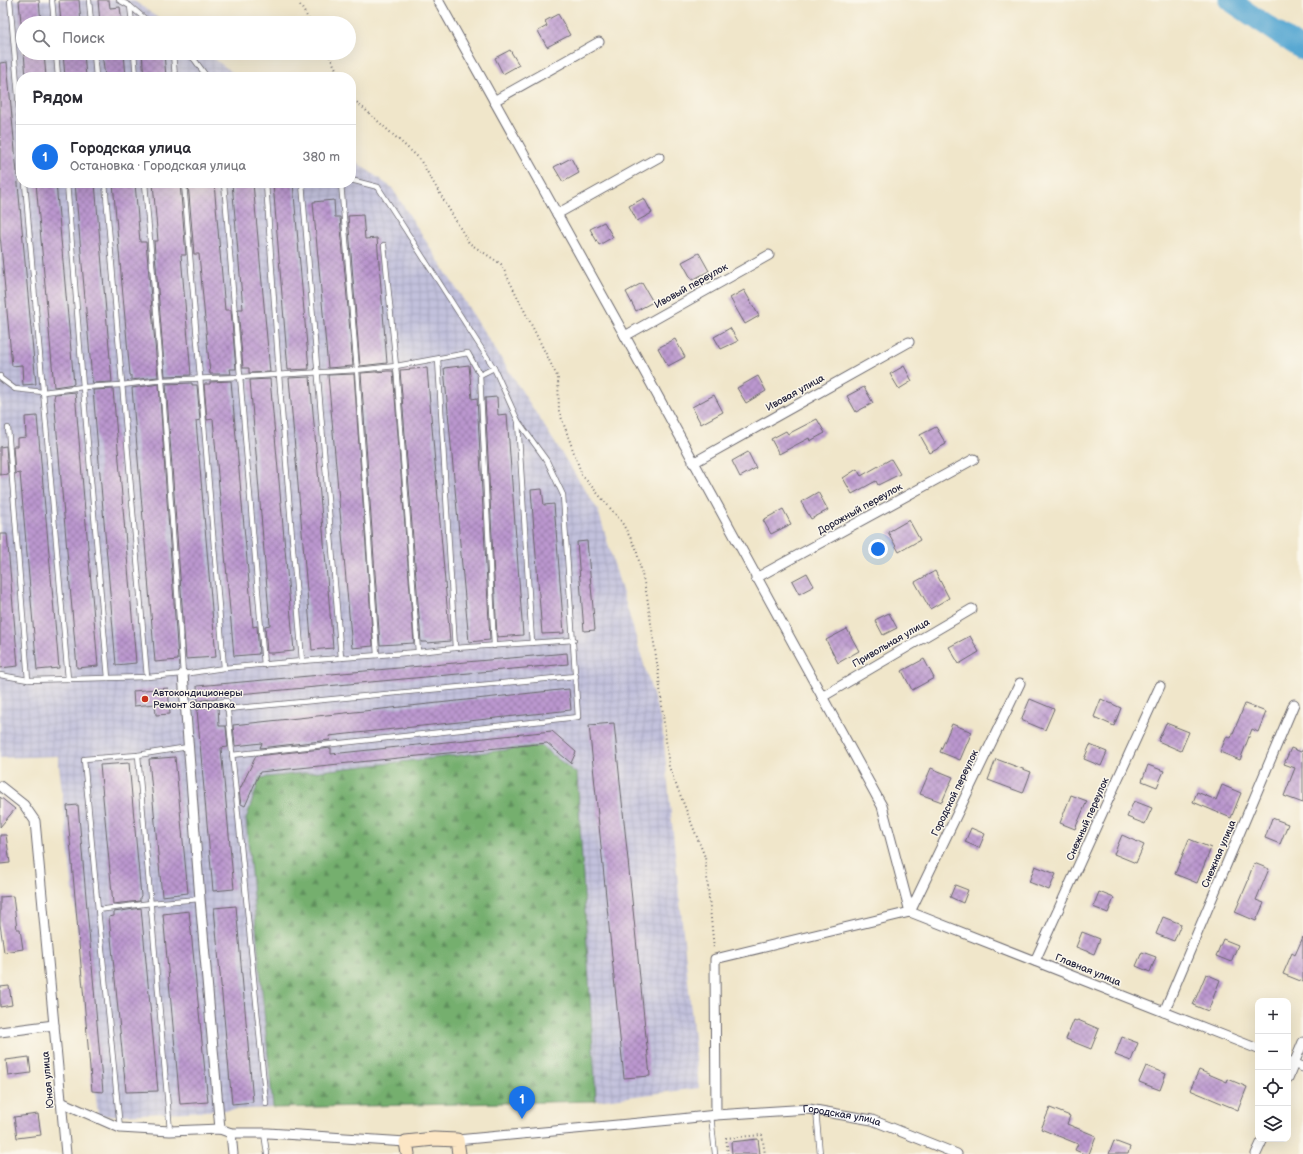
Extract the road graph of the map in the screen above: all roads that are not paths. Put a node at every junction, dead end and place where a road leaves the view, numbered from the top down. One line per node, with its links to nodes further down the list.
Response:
1 (10, 0): 17 (lane)
2 (52, 0): 7 (lane)
3 (89, 0): 8 (lane)
4 (119, 0): 6 (lane)
5 (438, 0): 23 (street)
6 (130, 6): 9 (lane); 10 (lane)
7 (53, 16)
8 (90, 16)
9 (131, 16)
10 (142, 16)
11 (599, 42): 23 (street)
12 (57, 60): 18 (lane)
13 (95, 60): 19 (lane)
14 (135, 60): 20 (lane)
15 (174, 60): 21 (lane)
16 (195, 60): 22 (lane)
17 (16, 72)
18 (58, 72)
19 (96, 72)
20 (136, 72)
21 (175, 72)
22 (203, 72)
23 (494, 101): 35 (street)
24 (659, 158): 35 (street)
25 (356, 181): 42 (lane)
26 (25, 188): 53 (lane)
27 (66, 188): 52 (lane)
28 (105, 188): 51 (lane)
29 (145, 188): 50 (lane)
30 (184, 188): 49 (lane)
31 (224, 188): 48 (lane)
32 (266, 188): 45 (lane)
33 (302, 188): 44 (lane)
34 (341, 188): 43 (lane)
35 (557, 214): 38 (street)
36 (384, 245): 41 (lane)
37 (769, 255): 38 (street, Ивовый переулок)
38 (625, 336): 57 (street)
39 (909, 342): 57 (street, Ивовая улица)
40 (438, 359): 41 (lane); 46 (lane); 63 (lane)
41 (396, 366): 43 (lane); 64 (lane)
42 (494, 368): 46 (lane); 54 (lane)
43 (357, 370): 44 (lane); 65 (lane)
44 (318, 372): 45 (lane); 66 (lane)
45 (279, 374): 48 (lane); 67 (lane)
46 (480, 375): 62 (lane)
47 (0, 376): 53 (lane)
48 (241, 377): 49 (lane); 68 (lane)
49 (199, 378): 50 (lane); 69 (lane)
50 (162, 380): 51 (lane); 70 (lane)
51 (122, 385): 52 (lane); 73 (lane)
52 (83, 387): 53 (lane); 74 (lane)
53 (43, 392): 75 (lane)
54 (518, 421): 60 (lane); 61 (lane)
55 (8, 428): 76 (lane)
56 (974, 459): 58 (street, Дорожный переулок)
57 (693, 463): 58 (street)
58 (756, 578): 79 (street)
59 (972, 609): 79 (street, Привольная улица)
60 (574, 640): 61 (lane); 72 (lane)
61 (532, 643): 62 (lane)
62 (494, 646): 63 (lane)
63 (455, 648): 64 (lane)
64 (418, 652): 65 (lane)
65 (377, 655): 66 (lane)
66 (341, 658): 67 (lane)
67 (302, 661): 68 (lane)
68 (264, 665): 69 (lane)
69 (224, 668): 70 (lane)
70 (183, 674): 73 (lane); 81 (street)
71 (0, 675): 76 (lane)
72 (576, 676): 82 (lane); 85 (lane)
73 (147, 677): 74 (lane)
74 (108, 678): 75 (lane)
75 (68, 679): 76 (lane)
76 (28, 680)
77 (1020, 683): 90 (street, Городской переулок)
78 (1160, 686): 91 (street, Снежный переулок)
79 (822, 697): 90 (street)
80 (1294, 704): 92 (street, Снежная улица)
81 (185, 706): 82 (lane); 83 (street)
82 (227, 709): 85 (lane)
83 (188, 747): 84 (lane); 87 (street)
84 (138, 755): 88 (lane); 89 (lane)
85 (232, 755): 100 (lane)
86 (0, 786): 93 (street, Юная улица)
87 (200, 899): 88 (lane); 104 (street)
88 (151, 903): 89 (lane); 105 (lane)
89 (98, 910): 103 (lane)
90 (910, 912): 91 (street, Главная улица); 102 (street)
91 (1035, 961): 92 (street, Главная улица)
92 (1164, 1012): 96 (street, Главная улица)
93 (54, 1025): 94 (street); 99 (street, Юная улица)
94 (0, 1032)
95 (1303, 1042): 97 (street)
96 (1255, 1049)
97 (1291, 1063): 98 (street)
98 (1303, 1067)
99 (61, 1102): 103 (street); 111 (street, Юная улица)
100 (266, 1104)
101 (816, 1110): 102 (street, Городская улица); 116 (lane); 117 (street, Городская улица)
102 (714, 1115): 108 (street, Городская улица); 115 (lane)
103 (120, 1128): 105 (street)
104 (220, 1129): 105 (street); 106 (street)
105 (170, 1131)
106 (231, 1133): 107 (street); 112 (street)
107 (264, 1133): 110 (street); 113 (lane)
108 (457, 1140): 110 (main road, Городская улица); 114 (main road)
109 (1261, 1142): 118 (street)
110 (407, 1148)
111 (66, 1154)
112 (234, 1154)
113 (267, 1154)
114 (458, 1154)
115 (715, 1154)
116 (820, 1154)
117 (957, 1154)
118 (1256, 1154)

